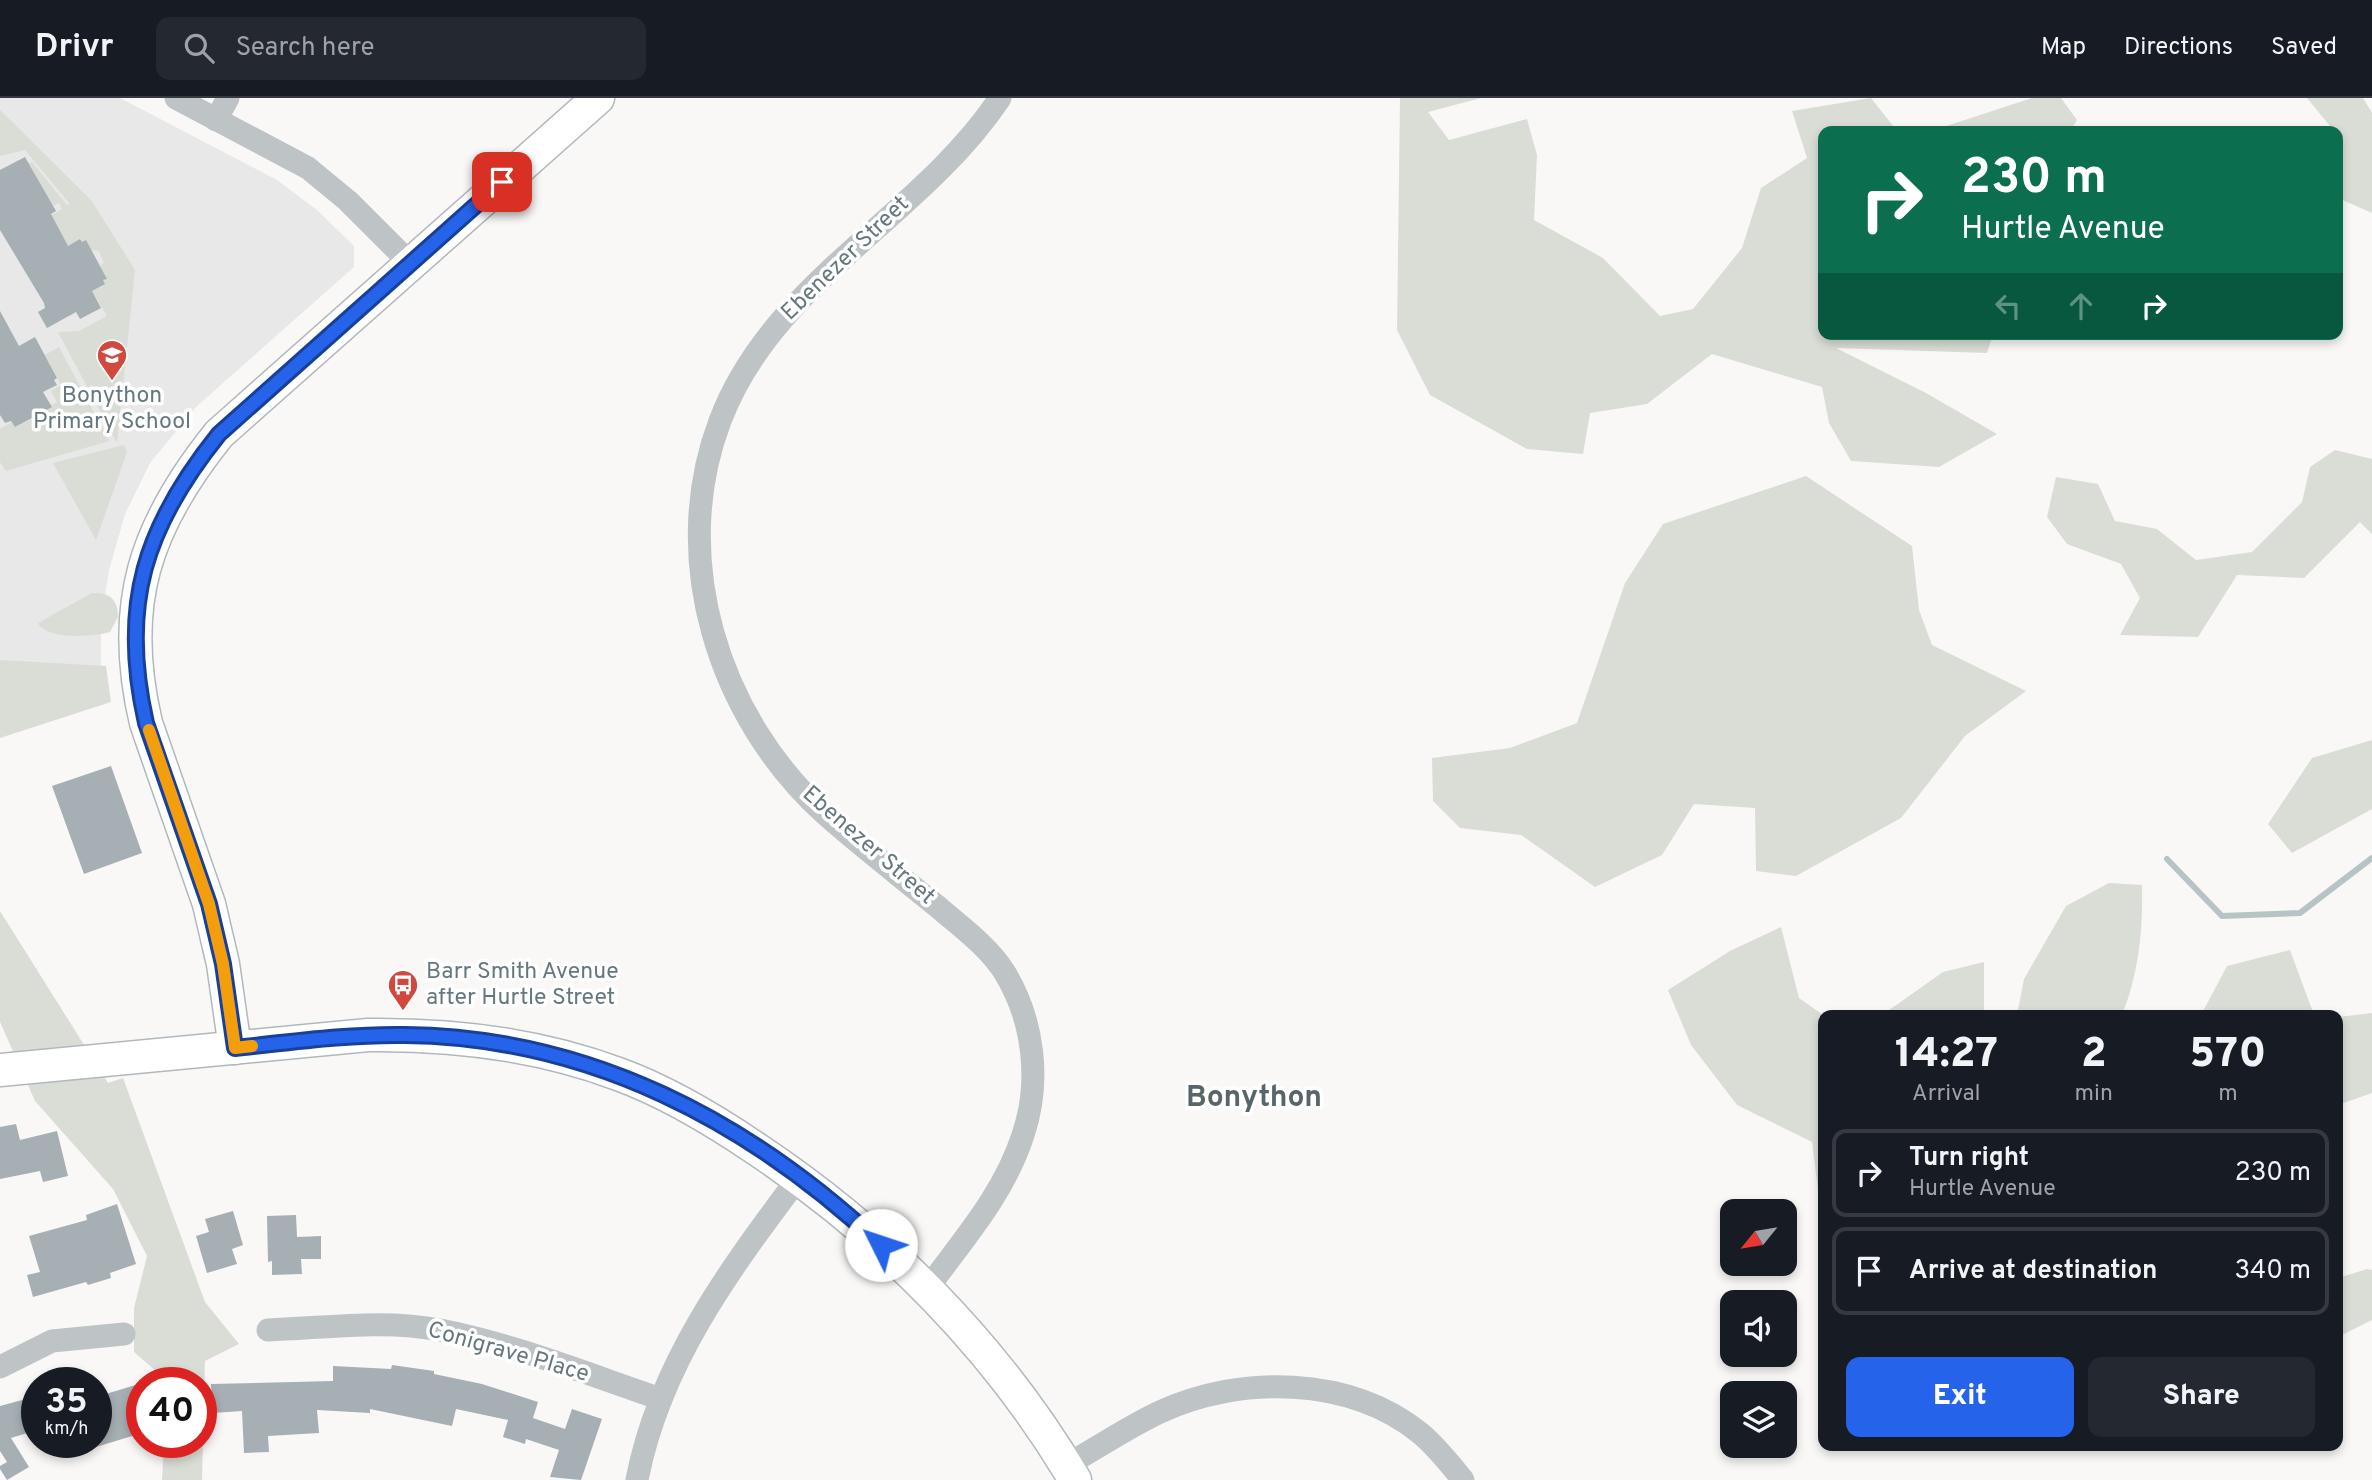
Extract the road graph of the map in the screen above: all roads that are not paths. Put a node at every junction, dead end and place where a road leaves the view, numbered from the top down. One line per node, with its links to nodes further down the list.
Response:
1 (176, 98): 5 (street)
2 (228, 98): 5 (street)
3 (598, 98): 6 (street)
4 (1000, 98): 10 (street, Ebenezer Street)
5 (216, 120): 6 (street)
6 (410, 263): 7 (street)
7 (235, 1048): 8 (street); 9 (street)
8 (0, 1070)
9 (799, 1177): 10 (street); 14 (street)
10 (927, 1289): 15 (street)
11 (268, 1330): 14 (street, Conigrave Place)
12 (124, 1334): 13 (street)
13 (0, 1367)
14 (661, 1399): 16 (street)
15 (1071, 1473): 17 (street)
16 (637, 1480)
17 (1463, 1480)

